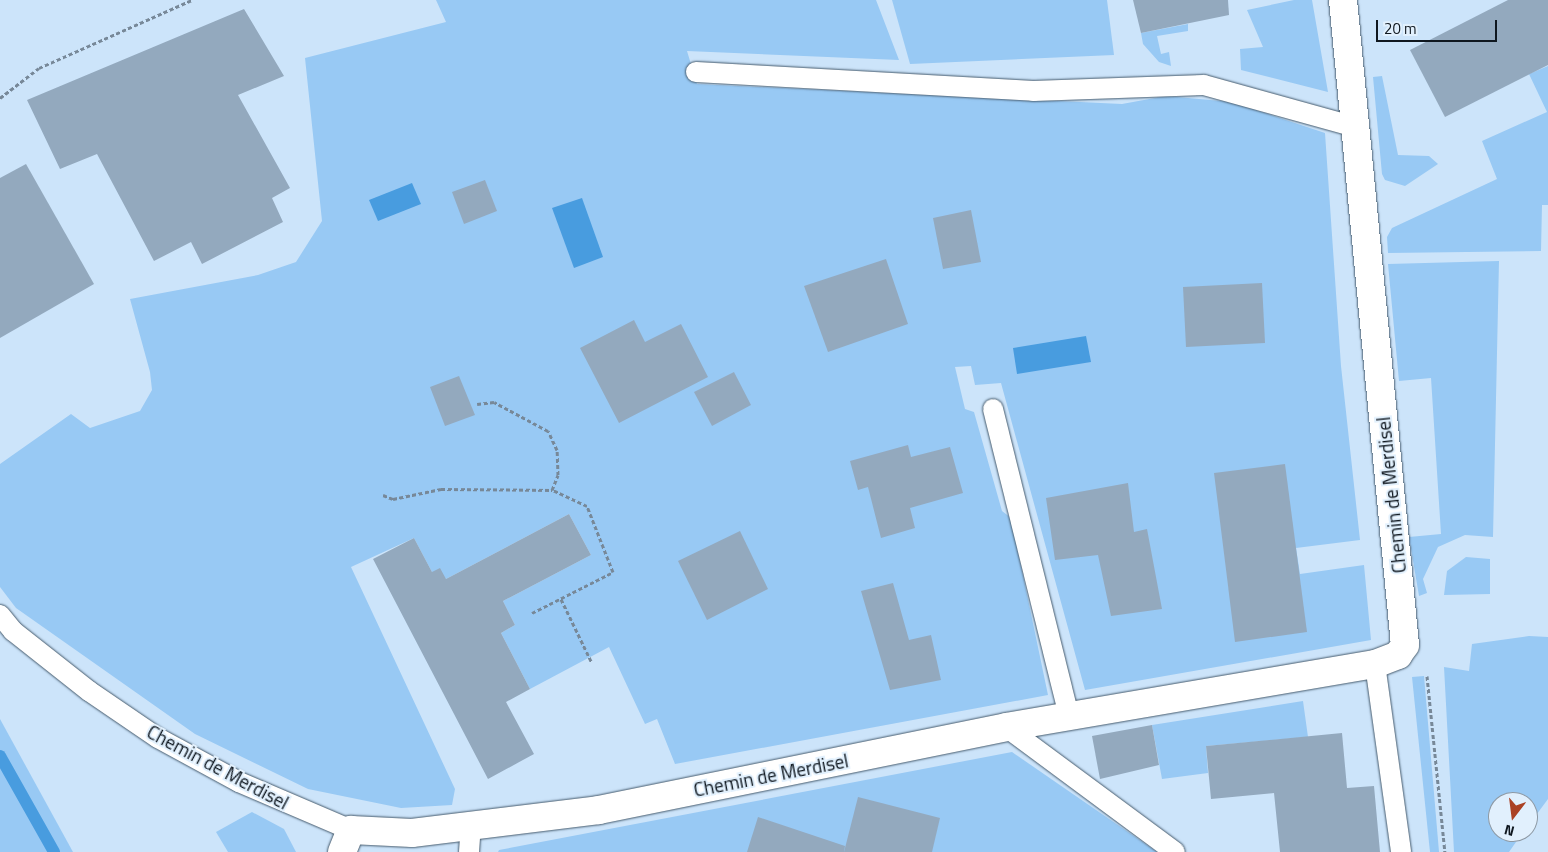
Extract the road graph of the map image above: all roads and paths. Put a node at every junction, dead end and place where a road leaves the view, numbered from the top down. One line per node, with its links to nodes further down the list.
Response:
1 (192, 0): 4 (path)
2 (1343, 0): 5 (street, Chemin de Merdisel)
3 (696, 72): 5 (lane)
4 (0, 98)
5 (1355, 127): 13 (street, Chemin de Merdisel)
6 (477, 404): 8 (path)
7 (992, 409): 16 (lane)
8 (552, 490): 9 (path); 10 (path)
9 (382, 495)
10 (561, 599): 11 (path); 14 (path)
11 (532, 613)
12 (0, 615): 19 (lane, Chemin de Merdisel)
13 (1405, 645): 15 (street, Chemin de Merdisel); 22 (path)
14 (592, 663)
15 (1375, 664): 16 (street, Chemin de Merdisel); 21 (lane)
16 (1069, 716): 17 (street, Chemin de Merdisel)
17 (1006, 727): 18 (street, Chemin de Merdisel); 20 (lane)
18 (470, 839): 19 (street, Chemin de Merdisel)
19 (346, 841)
20 (1176, 852)
21 (1400, 852)
22 (1445, 852)

